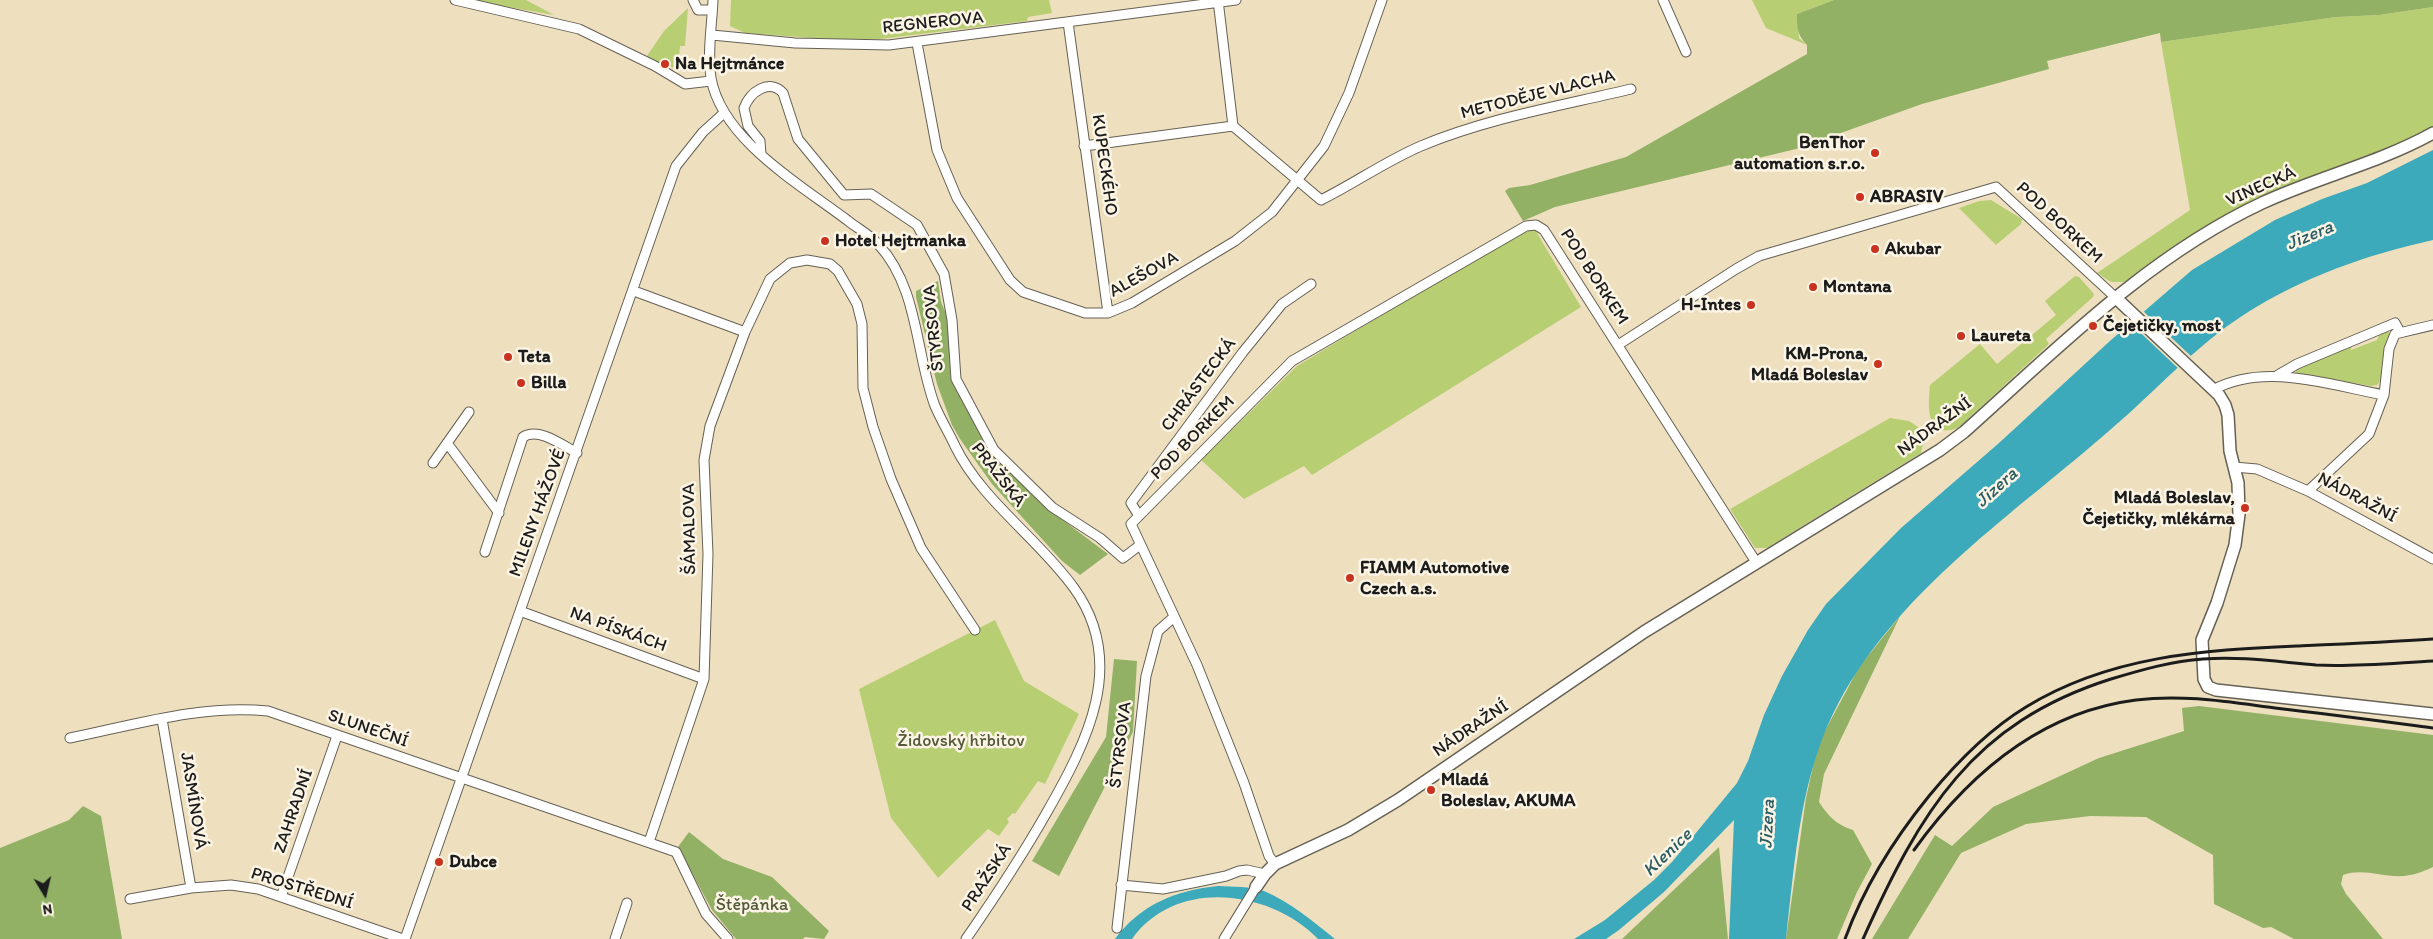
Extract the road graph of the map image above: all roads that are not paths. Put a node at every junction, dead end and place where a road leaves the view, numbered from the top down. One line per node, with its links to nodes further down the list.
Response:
1 (455, 0): 13 (street)
2 (692, 0): 8 (street)
3 (713, 0): 8 (street, PRAŽSKÁ)
4 (1236, 0): 7 (street, REGNEROVA)
5 (1382, 0): 20 (street, ALEŠOVA)
6 (1663, 0): 12 (street)
7 (1217, 1): 9 (street, REGNEROVA); 16 (street)
8 (712, 10): 10 (street, PRAŽSKÁ)
9 (1068, 22): 11 (street, REGNEROVA); 18 (street, KUPECKÉHO)
10 (712, 35): 11 (street, REGNEROVA); 13 (street, PRAŽSKÁ)
11 (917, 43): 24 (street, ALEŠOVA)
12 (1686, 52)
13 (712, 81): 15 (street, PRAŽSKÁ)
14 (1630, 89): 20 (street, METODĚJE VLACHA)
15 (724, 113): 19 (street, PRAŽSKÁ); 22 (street, MILENY HÁŽOVÉ)
16 (1233, 126): 18 (street); 20 (street)
17 (2433, 133): 23 (street, VINECKÁ)
18 (1084, 146): 24 (street, KUPECKÉHO)
19 (761, 154): 40 (street, ŠTYRSOVA); 66 (street, PRAŽSKÁ)
20 (1298, 180): 24 (street, ALEŠOVA)
21 (1310, 284): 39 (street, CHRÁSTECKÁ)
22 (634, 291): 26 (street); 34 (street, MILENY HÁŽOVÉ)
23 (2115, 296): 28 (street, POD BORKEM); 30 (street); 43 (street, NÁDRAŽNÍ)
24 (1108, 313)
25 (2433, 325): 27 (street)
26 (745, 332): 46 (street, ŠÁMALOVA); 47 (street, ŠÁMALOVA)
27 (2400, 332): 29 (street); 31 (street)
28 (1618, 346): 39 (street, POD BORKEM); 43 (street)
29 (2278, 375): 30 (street); 31 (street)
30 (2214, 390): 36 (street)
31 (2384, 395): 37 (street)
32 (469, 412): 33 (street)
33 (447, 443): 35 (street); 38 (street)
34 (577, 453): 38 (street); 44 (street, MILENY HÁŽOVÉ)
35 (433, 463)
36 (2234, 467): 37 (street, NÁDRAŽNÍ); 48 (street)
37 (2308, 491): 42 (street, NÁDRAŽNÍ)
38 (499, 513): 41 (street)
39 (1139, 516): 40 (street, POD BORKEM)
40 (1140, 545): 45 (street)
41 (485, 552)
42 (2433, 558)
43 (1756, 562): 54 (street, NÁDRAŽNÍ)
44 (520, 611): 47 (street, NA PÍSKÁCH); 52 (street, MILENY HÁŽOVÉ)
45 (1174, 617): 54 (street); 56 (street, ŠTYRSOVA)
46 (975, 630)
47 (704, 679): 53 (street, ŠÁMALOVA)
48 (2433, 714)
49 (162, 719): 50 (street, SLUNEČNÍ); 51 (street, SLUNEČNÍ); 58 (street, JASMÍNOVÁ)
50 (337, 736): 52 (street, SLUNEČNÍ); 59 (street, ZAHRADNÍ)
51 (70, 738)
52 (463, 779): 53 (street, SLUNEČNÍ); 63 (street, MILENY HÁŽOVÉ)
53 (648, 842): 65 (street, SLUNEČNÍ)
54 (1275, 864): 55 (street, NÁDRAŽNÍ)
55 (1265, 874): 56 (street); 57 (street, NÁDRAŽNÍ)
56 (1122, 885): 62 (street, ŠTYRSOVA)
57 (1256, 887): 67 (street, NÁDRAŽNÍ)
58 (190, 888): 59 (street, PROSTŘEDNÍ); 60 (street, PROSTŘEDNÍ)
59 (281, 897): 63 (street, PROSTŘEDNÍ)
60 (130, 899)
61 (627, 903): 64 (street)
62 (1116, 928)
63 (404, 939)
64 (615, 939)
65 (728, 939)
66 (966, 939)
67 (1224, 939)

